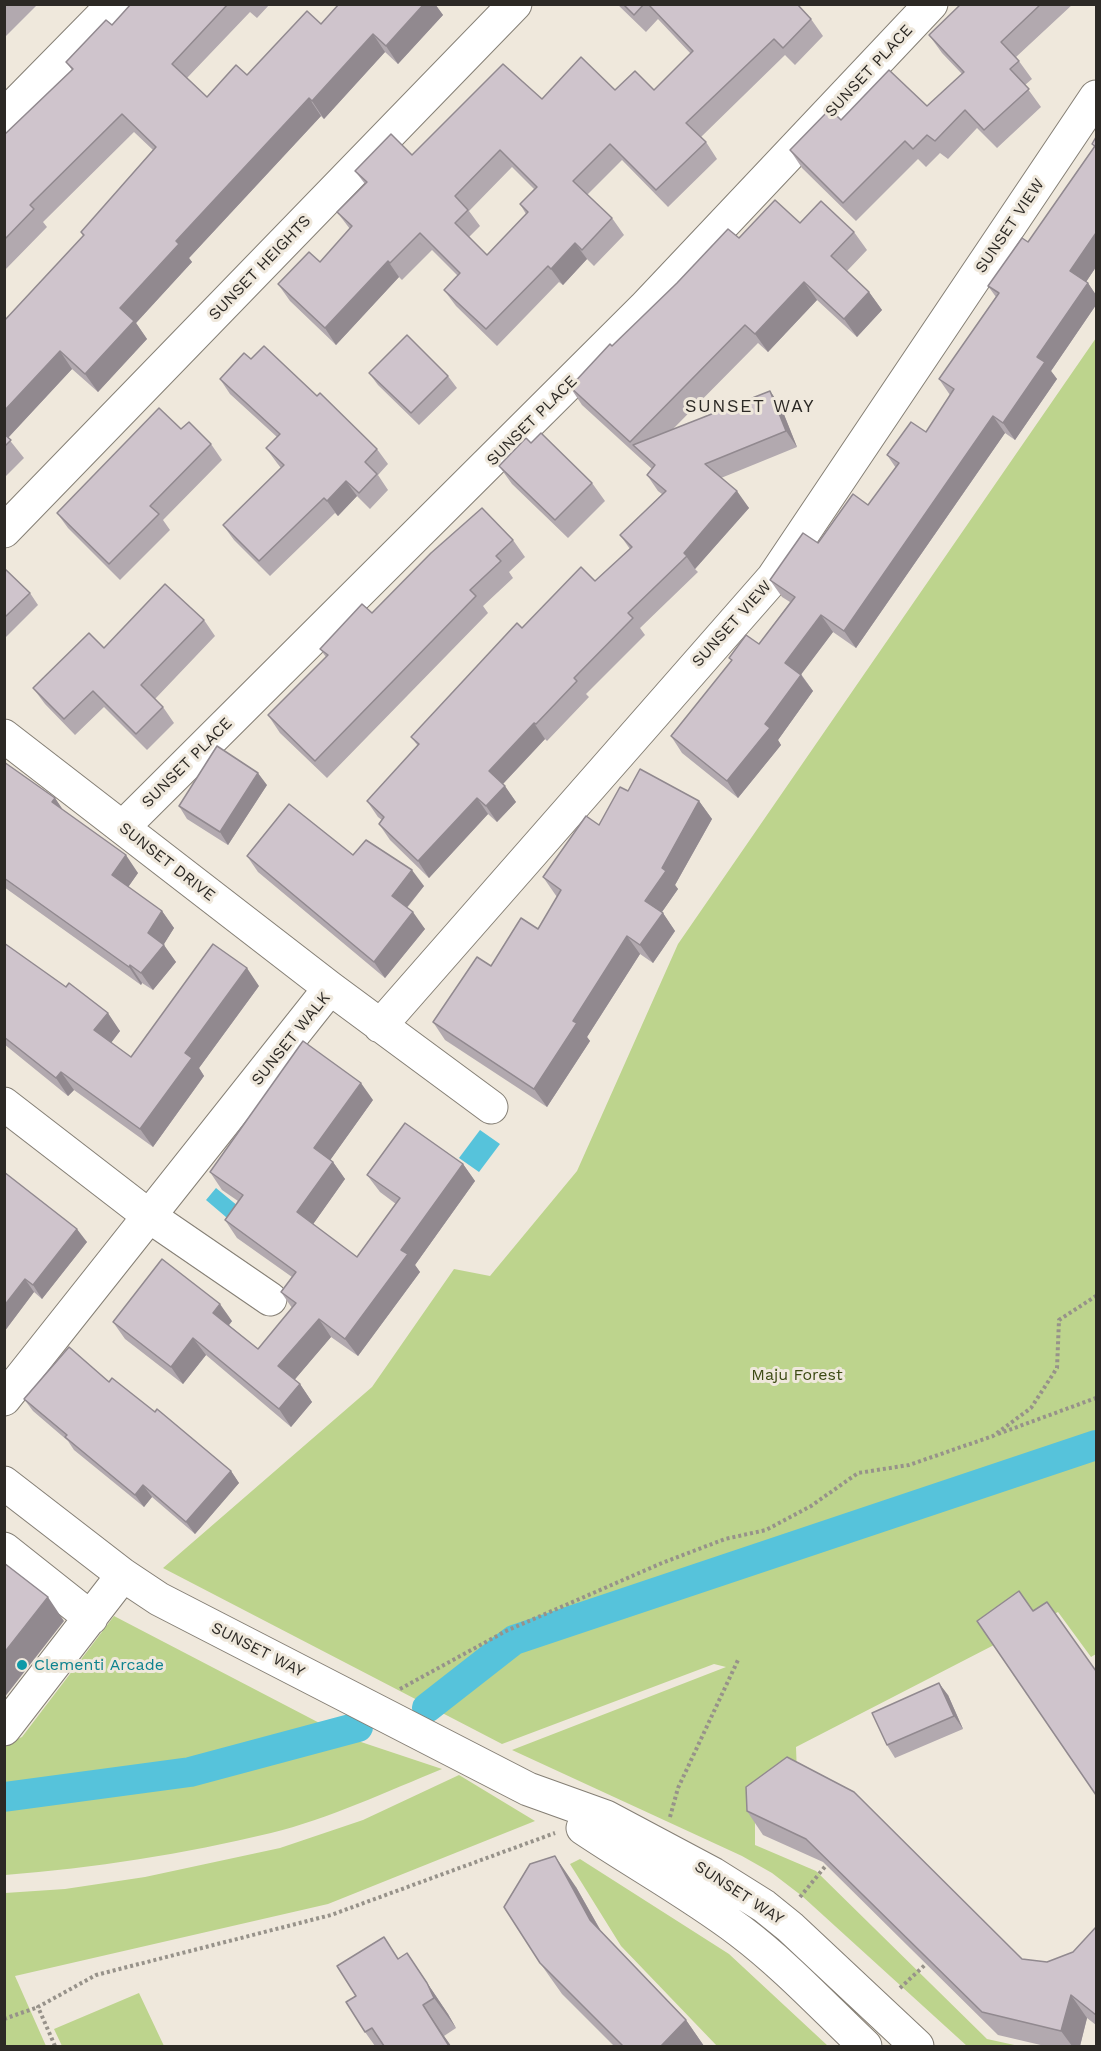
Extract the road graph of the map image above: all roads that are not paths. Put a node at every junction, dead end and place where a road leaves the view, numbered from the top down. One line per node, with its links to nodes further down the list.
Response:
1 (114, 4): 5 (street)
2 (515, 4): 6 (street, SUNSET HEIGHTS)
3 (931, 4): 8 (street, SUNSET PLACE)
4 (1096, 97): 10 (street, SUNSET VIEW)
5 (4, 116)
6 (4, 531)
7 (4, 736): 8 (street, SUNSET DRIVE)
8 (123, 827): 9 (street, SUNSET DRIVE)
9 (330, 988): 10 (street, SUNSET WALK); 13 (street, SUNSET WALK)
10 (380, 1026): 12 (street, SUNSET WALK)
11 (4, 1104): 13 (street)
12 (491, 1107)
13 (149, 1216): 14 (street); 15 (street, SUNSET WALK)
14 (270, 1299)
15 (4, 1399)
16 (4, 1483): 18 (street, SUNSET WAY)
17 (4, 1549): 19 (street)
18 (123, 1575): 19 (street); 21 (street, SUNSET WAY)
19 (91, 1618): 20 (street)
20 (4, 1729)
21 (528, 1789): 22 (street, SUNSET WAY); 23 (street, SUNSET WAY)
22 (864, 2046)
23 (917, 2046)

